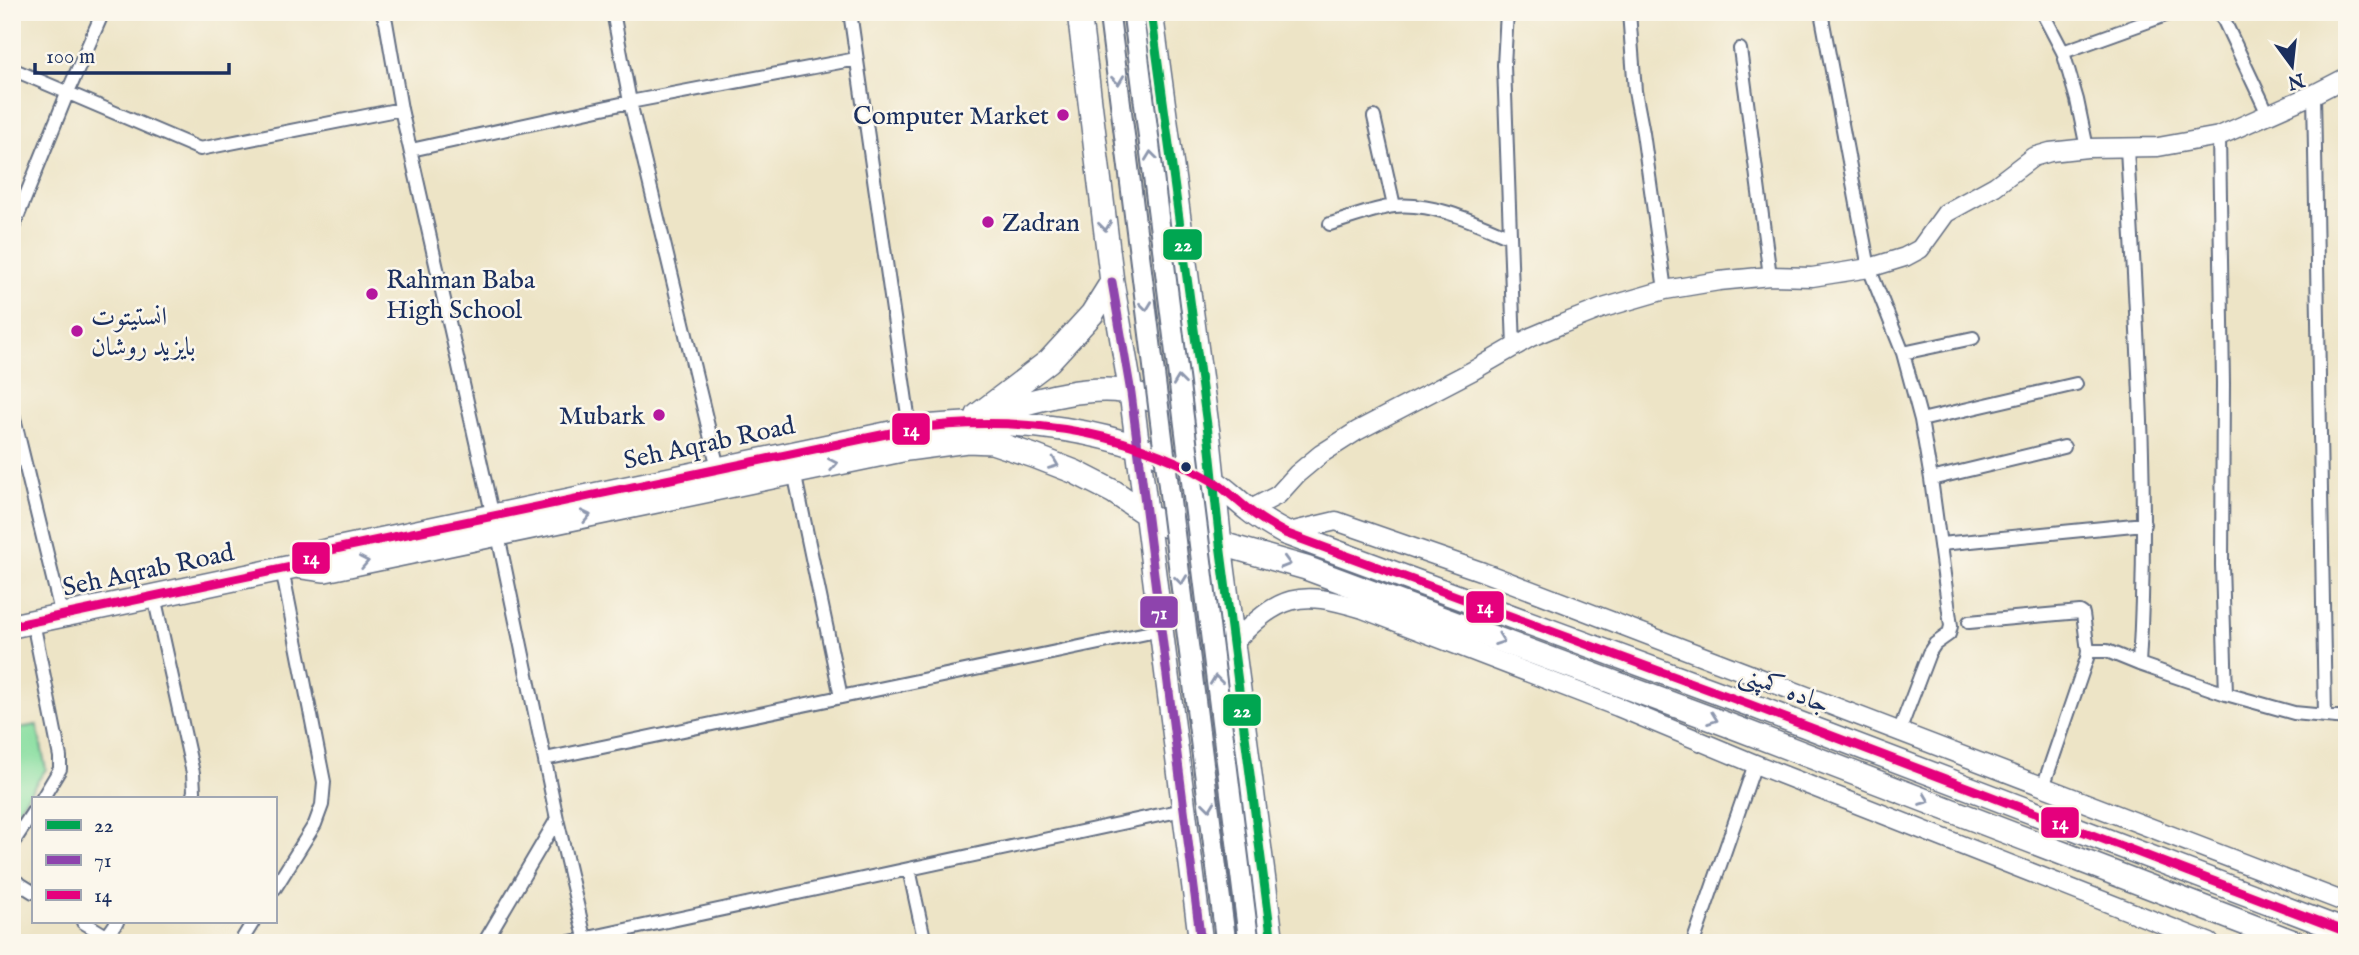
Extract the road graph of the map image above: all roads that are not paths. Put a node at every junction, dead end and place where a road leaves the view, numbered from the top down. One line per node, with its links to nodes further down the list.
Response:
1 (103, 12): 20 (street)
2 (382, 12): 23 (street)
3 (613, 12): 22 (street)
4 (849, 12): 17 (street)
5 (1079, 12): 36 (highway, one-way to 36)
6 (1110, 12): 103 (main road, one-way to 103, bridge)
7 (1133, 12): 97 (main road, one-way to 7, bridge)
8 (1151, 12): 48 (highway)
9 (1507, 12): 33 (street)
10 (1629, 12): 37 (street)
11 (1821, 12): 34 (street)
12 (2042, 12): 16 (street)
13 (2174, 12): 16 (street)
14 (2220, 12): 24 (street)
15 (1740, 49): 35 (street)
16 (2063, 52): 27 (street)
17 (856, 59): 22 (street); 47 (street)
18 (12, 69): 20 (street)
19 (2347, 77): 21 (street)
20 (67, 94): 23 (street); 32 (street)
21 (2314, 94): 24 (street); 73 (street)
22 (630, 102): 29 (street); 51 (street)
23 (401, 109): 29 (street)
24 (2268, 114): 26 (street)
25 (1374, 117): 30 (street)
26 (2219, 136): 28 (street); 71 (street)
27 (2087, 148): 28 (street); 34 (street)
28 (2127, 148): 57 (street)
29 (411, 150): 58 (street)
30 (1394, 206): 31 (street); 33 (street)
31 (1330, 224)
32 (12, 230)
33 (1510, 237): 39 (street)
34 (1868, 268): 35 (street); 40 (street)
35 (1770, 276): 37 (street)
36 (1112, 282): 42 (highway); 44 (highway)
37 (1665, 290): 39 (street)
38 (1973, 338): 40 (street)
39 (1514, 348): 55 (street)
40 (1903, 353): 45 (street)
41 (2076, 384): 45 (street)
42 (1131, 393): 44 (highway); 48 (highway); 50 (highway)
43 (12, 410): 46 (street)
44 (971, 419): 47 (highway, Seh Aqrab Road); 50 (highway, Seh Aqrab Road)
45 (1921, 420): 53 (street)
46 (14, 424): 64 (street)
47 (910, 429): 51 (highway, Seh Aqrab Road)
48 (1208, 432): 54 (highway)
49 (2064, 447): 53 (street)
50 (1138, 448): 54 (highway, Seh Aqrab Road); 56 (highway)
51 (718, 468): 58 (highway, Seh Aqrab Road)
52 (794, 472): 56 (highway, Seh Aqrab Road, one-way to 56); 58 (highway, Seh Aqrab Road, one-way to 52); 72 (street)
53 (1931, 479): 61 (street)
54 (1213, 481): 55 (highway, جاده کمپنی); 60 (highway)
55 (1249, 510): 59 (highway, جاده کمپنی)
56 (1146, 514): 60 (highway, Seh Aqrab Road); 67 (highway)
57 (2144, 524): 61 (street); 70 (street)
58 (496, 526): 62 (highway, Seh Aqrab Road); 76 (street)
59 (1285, 533): 75 (street); 93 (highway, جاده کمپنی)
60 (1220, 544): 68 (highway); 107 (highway, جاده کمپنی, one-way to 107)
61 (1941, 544): 75 (street)
62 (289, 568): 63 (highway, Seh Aqrab Road); 87 (street)
63 (154, 596): 64 (highway, Seh Aqrab Road); 80 (street)
64 (62, 615): 66 (highway, Seh Aqrab Road)
65 (1969, 622): 69 (street)
66 (22, 624): 79 (street)
67 (1161, 630): 72 (street); 81 (highway)
68 (1233, 643): 77 (street); 104 (highway)
69 (2088, 651): 70 (street); 78 (street)
70 (2139, 664): 71 (street)
71 (2226, 694): 73 (street)
72 (841, 697): 76 (street)
73 (2325, 716): 74 (street)
74 (2347, 719)
75 (1899, 732): 78 (street)
76 (545, 759): 83 (street)
77 (1755, 764): 95 (street); 105 (street)
78 (2043, 787): 89 (street)
79 (43, 797)
80 (192, 797)
81 (1183, 810): 85 (street); 102 (highway)
82 (32, 814): 84 (street)
83 (557, 819): 94 (street); 99 (street)
84 (12, 844)
85 (909, 869): 94 (street); 101 (street)
86 (12, 879): 88 (street)
87 (276, 886)
88 (32, 891)
89 (2347, 903)
90 (84, 923): 96 (street)
91 (117, 923): 96 (street)
92 (252, 923): 98 (street)
93 (2347, 932)
94 (585, 938): 100 (street)
95 (2180, 938): 106 (street)
96 (109, 941)
97 (1249, 942)
98 (240, 943)
99 (484, 943)
100 (565, 943)
101 (925, 943)
102 (1201, 943)
103 (1226, 943)
104 (1272, 943)
105 (1693, 943)
106 (2210, 943)
107 (2296, 943)

